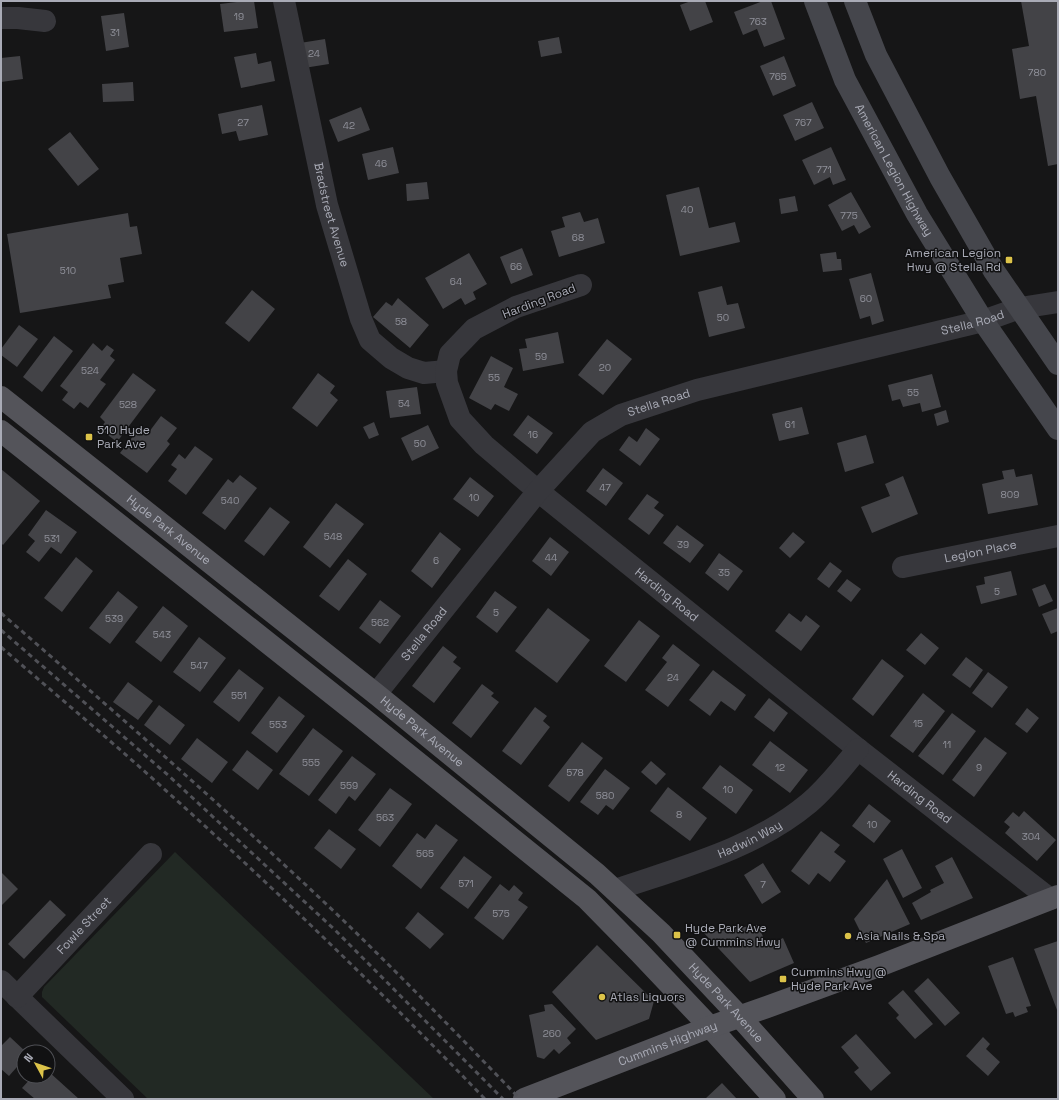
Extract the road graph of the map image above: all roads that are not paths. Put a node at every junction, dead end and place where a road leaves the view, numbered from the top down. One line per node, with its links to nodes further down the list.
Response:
1 (284, 1): 11 (street, Bradstreet Avenue)
2 (815, 1): 9 (main road, American Legion Highway)
3 (855, 1): 8 (main road)
4 (1, 18): 5 (street)
5 (45, 21)
6 (581, 285): 11 (street, Harding Road)
7 (1058, 302): 8 (street, Stella Road)
8 (1020, 308): 9 (street, Stella Road); 10 (main road)
9 (983, 321): 13 (main road, American Legion Highway); 15 (street, Stella Road)
10 (1058, 364)
11 (446, 371): 15 (street, Harding Road)
12 (1, 397): 18 (main road, Hyde Park Avenue)
13 (1058, 429)
14 (1, 431): 19 (main road)
15 (538, 491): 18 (street, Stella Road); 20 (street, Harding Road)
16 (1058, 536): 17 (street, Legion Place)
17 (903, 567)
18 (376, 694): 19 (main road); 22 (main road, Hyde Park Avenue)
19 (360, 716): 27 (main road)
20 (858, 749): 22 (street, Hadwin Way); 23 (street, Harding Road)
21 (151, 854): 25 (street, Fowle Street)
22 (615, 890): 26 (main road, Hyde Park Avenue)
23 (1054, 898): 26 (main road, Cummins Highway)
24 (1, 981): 25 (street)
25 (17, 997): 29 (street)
26 (739, 1016): 27 (main road, Cummins Highway); 31 (main road, Hyde Park Avenue)
27 (710, 1026): 28 (main road, Cummins Highway); 30 (main road)
28 (531, 1096)
29 (124, 1099)
30 (775, 1099)
31 (813, 1099)

